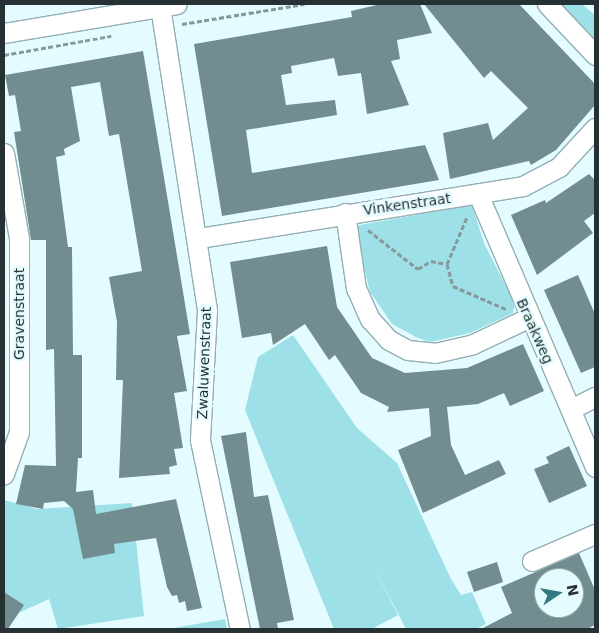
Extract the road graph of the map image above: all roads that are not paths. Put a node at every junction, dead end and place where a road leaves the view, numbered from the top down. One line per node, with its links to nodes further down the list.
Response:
1 (547, 4): 4 (street)
2 (168, 5): 3 (street); 9 (street, Zwaluwenstraat)
3 (4, 33)
4 (595, 55)
5 (595, 128): 7 (street, Vinkenstraat)
6 (4, 153): 14 (street, Gravenstraat)
7 (478, 194): 8 (street, Vinkenstraat); 10 (street, Braakweg)
8 (345, 213): 9 (street, Vinkenstraat); 10 (street)
9 (199, 238): 17 (street, Zwaluwenstraat)
10 (528, 318): 12 (street, Braakweg)
11 (595, 397): 12 (street)
12 (571, 409): 13 (street, Braakweg)
13 (595, 467)
14 (4, 474)
15 (595, 534): 16 (street)
16 (532, 561)
17 (240, 629)

